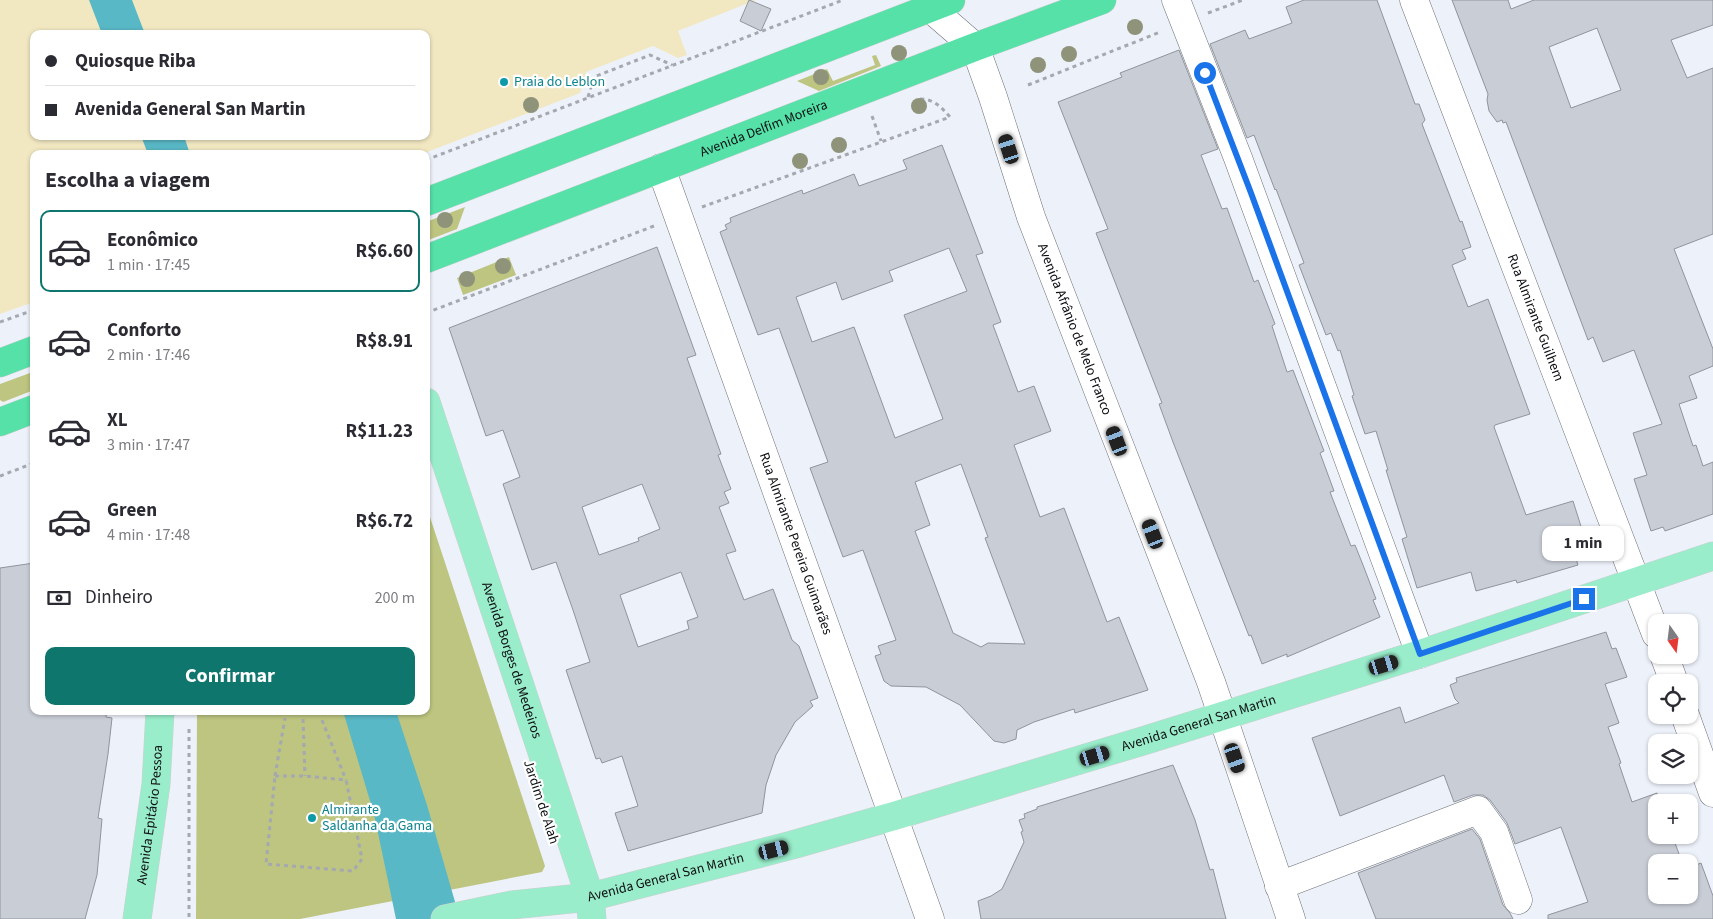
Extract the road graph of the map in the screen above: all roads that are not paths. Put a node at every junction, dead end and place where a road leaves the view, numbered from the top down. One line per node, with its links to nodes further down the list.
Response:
1 (1102, 0): 5 (highway, Avenida Delfim Moreira)
2 (1176, 0): 17 (street)
3 (1414, 0): 15 (street, Rua Almirante Guilhem)
4 (941, 4): 5 (street, Avenida Afrânio de Melo Franco); 7 (highway)
5 (975, 47): 6 (highway, Avenida Delfim Moreira); 19 (street, Avenida Afrânio de Melo Franco)
6 (661, 168): 8 (highway, Avenida Delfim Moreira); 22 (street, Rua Almirante Pereira Guimarães)
7 (430, 200)
8 (430, 257)
9 (30, 352): 10 (highway)
10 (0, 363)
11 (30, 411): 13 (highway)
12 (430, 414): 25 (main road, Avenida Borges de Medeiros)
13 (0, 422)
14 (1713, 556): 15 (main road, Avenida General San Martin)
15 (1638, 581): 16 (street, Rua Almirante Guilhem); 17 (main road, Avenida General San Martin)
16 (1649, 614)
17 (1420, 654): 19 (main road, Avenida General San Martin)
18 (160, 715): 26 (main road, Avenida Epitácio Pessoa)
19 (1221, 716): 22 (main road, Avenida General San Martin); 23 (street, Avenida Afrânio de Melo Franco)
20 (1688, 724): 21 (street)
21 (1713, 792)
22 (894, 816): 25 (main road, Avenida General San Martin); 28 (street, Rua Almirante Pereira Guimarães)
23 (1279, 886): 24 (street); 29 (street, Avenida Afrânio de Melo Franco)
24 (1518, 900)
25 (591, 908): 27 (main road, Avenida General San Martin)
26 (137, 919)
27 (445, 919)
28 (930, 919)
29 (1291, 919)

